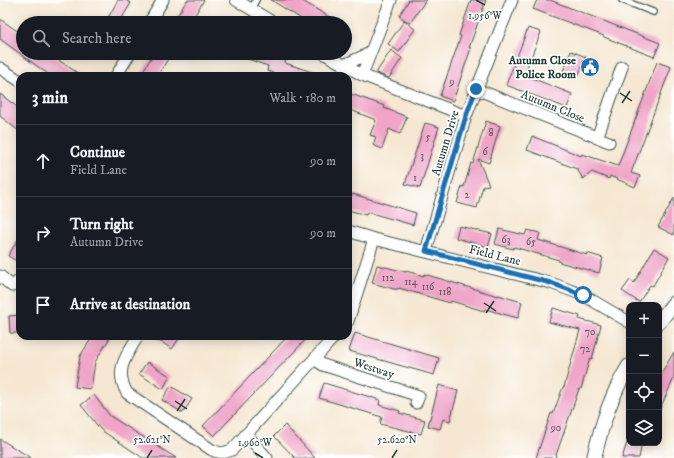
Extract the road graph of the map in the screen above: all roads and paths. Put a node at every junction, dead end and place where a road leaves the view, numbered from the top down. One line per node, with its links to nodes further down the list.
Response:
1 (163, 0): 8 (street)
2 (236, 0): 6 (street)
3 (391, 0): 10 (street)
4 (512, 0): 19 (street, Autumn Drive)
5 (622, 0): 7 (lane)
6 (254, 5): 9 (street)
7 (653, 12)
8 (153, 16)
9 (266, 16)
10 (370, 53): 13 (street); 17 (street)
11 (126, 60): 16 (street)
12 (335, 60): 13 (street)
13 (344, 65): 17 (street)
14 (622, 67): 21 (street)
15 (0, 68): 18 (street)
16 (118, 72)
17 (362, 76): 20 (street)
18 (16, 78)
19 (476, 89): 20 (street, Autumn Drive); 21 (street, Autumn Close)
20 (466, 116): 25 (street, Autumn Drive)
21 (597, 138): 22 (street, Autumn Close)
22 (609, 142)
23 (352, 232): 24 (street, Field Lane)
24 (374, 239): 25 (street, Field Lane); 29 (street)
25 (426, 251): 31 (street, Field Lane)
26 (0, 276): 27 (street)
27 (16, 283)
28 (674, 303): 30 (street)
29 (352, 308)
30 (662, 318)
31 (626, 320)
32 (136, 340): 37 (street)
33 (332, 340): 34 (street)
34 (314, 359): 36 (street, Westway); 37 (street)
35 (626, 370): 39 (street)
36 (416, 403)
37 (246, 434): 38 (street)
38 (267, 458)
39 (594, 458)

